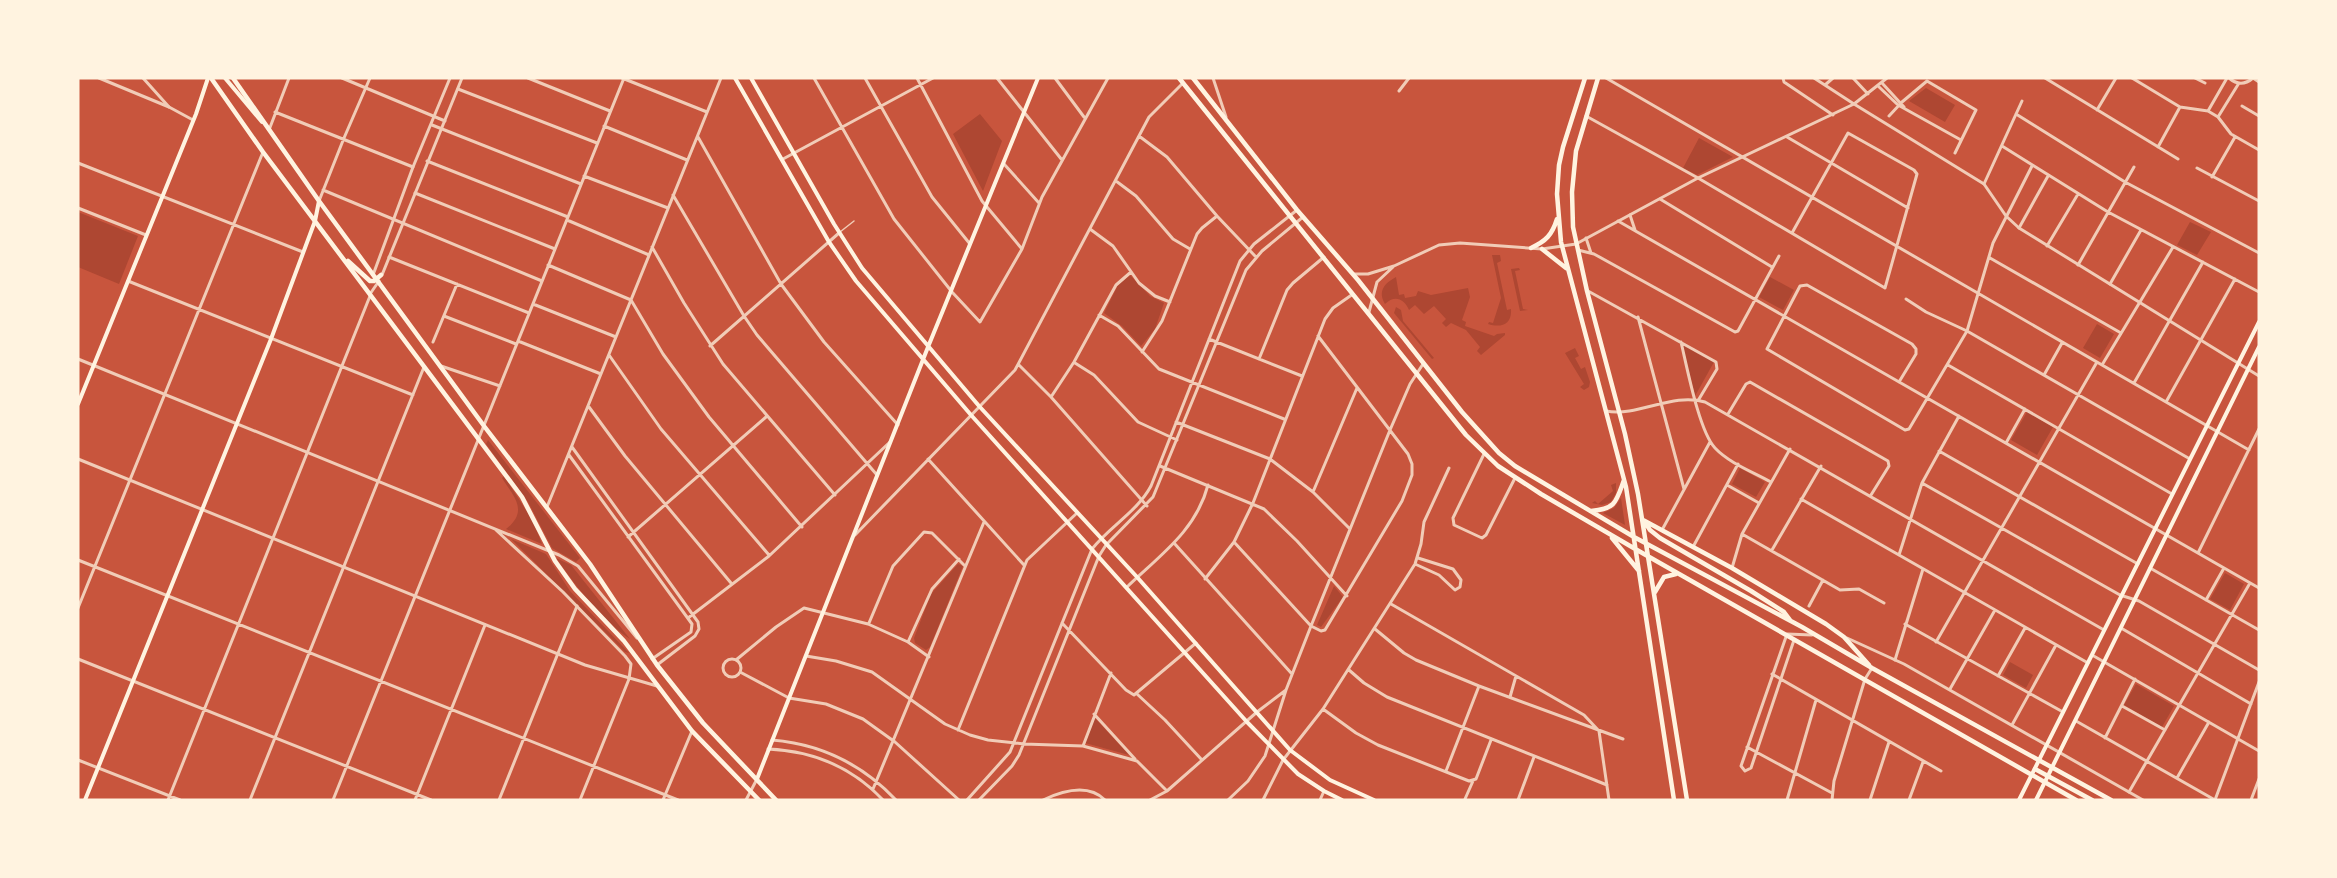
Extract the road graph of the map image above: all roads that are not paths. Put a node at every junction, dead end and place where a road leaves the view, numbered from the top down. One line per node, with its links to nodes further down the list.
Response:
1 (99, 78): 59 (street)
2 (143, 78): 59 (street)
3 (211, 78): 76 (main road); 94 (main road)
4 (225, 78): 79 (main road)
5 (233, 78): 79 (main road)
6 (289, 78): 64 (street)
7 (342, 78): 50 (street)
8 (370, 78): 50 (street)
9 (450, 78): 72 (street)
10 (462, 78): 51 (street)
11 (528, 78): 62 (street)
12 (623, 78): 62 (street); 65 (street)
13 (721, 78): 65 (street)
14 (735, 78): 98 (main road)
15 (751, 78): 95 (main road)
16 (814, 78): 81 (street)
17 (866, 78): 57 (street)
18 (917, 78): 47 (street)
19 (933, 78): 47 (street)
20 (997, 78): 66 (street)
21 (1038, 78): 66 (main road)
22 (1055, 78): 74 (street)
23 (1108, 78): 74 (street)
24 (1179, 78): 43 (main road)
25 (1193, 78): 75 (main road)
26 (1213, 78): 75 (street)
27 (1409, 78): 52 (street)
28 (1585, 78): 139 (main road)
29 (1598, 78): 69 (main road)
30 (1606, 78): 97 (street)
31 (1783, 78): 68 (street)
32 (1814, 78): 48 (street)
33 (1833, 78): 48 (street)
34 (1852, 78): 53 (street)
35 (1887, 78): 44 (street)
36 (2045, 78): 61 (street)
37 (2116, 78): 61 (street)
38 (2132, 78): 60 (street)
39 (2195, 78): 45 (street)
40 (2228, 78): 46 (street); 63 (street)
41 (2253, 78): 42 (street); 46 (street)
42 (2259, 82)
43 (1184, 83): 85 (street); 136 (main road)
44 (1882, 83): 49 (street); 56 (street)
45 (2205, 83)
46 (2239, 83): 73 (street)
47 (921, 84): 57 (street); 128 (street)
48 (1825, 85): 55 (street)
49 (1878, 86): 53 (street); 56 (street)
50 (366, 88): 72 (street); 88 (street)
51 (458, 89): 77 (street); 90 (street)
52 (1399, 91)
53 (1868, 94): 55 (street)
54 (2022, 101): 67 (street)
55 (1854, 104): 68 (street); 117 (street)
56 (1900, 104): 70 (street); 89 (street); 89 (street)
57 (881, 106): 81 (street); 157 (street)
58 (2242, 106): 71 (street)
59 (169, 107): 76 (street)
60 (2180, 107): 63 (street); 92 (street)
61 (2097, 110): 92 (street)
62 (610, 111): 80 (street)
63 (2208, 111): 73 (street)
64 (275, 112): 83 (street); 88 (street)
65 (707, 112): 84 (street)
66 (1024, 113): 101 (street); 105 (main road)
67 (2016, 114): 91 (street); 115 (street)
68 (1833, 115): 86 (street)
69 (1586, 116): 113 (street); 162 (main road)
70 (1889, 116)
71 (2259, 116)
72 (435, 117): 77 (street); 78 (street)
73 (2218, 117): 87 (street)
74 (1085, 118): 101 (street)
75 (1226, 119): 132 (main road)
76 (193, 120): 122 (main road)
77 (445, 121): 82 (street)
78 (432, 124): 82 (street); 107 (street)
79 (265, 125): 83 (main road)
80 (604, 126): 90 (street); 100 (street)
81 (842, 127): 95 (street); 197 (street)
82 (441, 128): 102 (street); 116 (street)
83 (269, 130): 125 (main road)
84 (697, 136): 100 (street); 194 (street)
85 (1138, 136): 114 (street); 135 (street)
86 (1787, 137): 97 (street); 103 (street)
87 (2235, 137): 93 (street); 112 (street)
88 (344, 138): 107 (street); 118 (street)
89 (1961, 140): 96 (street)
90 (597, 144): 110 (street)
91 (2002, 146): 106 (street); 117 (street)
92 (2158, 147): 99 (street)
93 (2259, 150)
94 (263, 152): 143 (main road); 147 (street)
95 (795, 153): 98 (street); 152 (main road)
96 (1955, 153)
97 (1744, 157): 113 (street); 123 (street)
98 (783, 159): 156 (main road)
99 (2178, 159)
100 (687, 160): 121 (street)
101 (1062, 160): 127 (street)
102 (428, 161): 119 (street); 140 (street)
103 (1830, 162): 123 (street); 131 (street); 131 (street)
104 (78, 163): 122 (street)
105 (1004, 164): 127 (street); 128 (main road)
106 (2031, 166): 111 (street); 137 (street)
107 (413, 167): 141 (street)
108 (2134, 167): 115 (street)
109 (2197, 168): 112 (street)
110 (584, 176): 116 (street); 130 (street)
111 (2048, 176): 120 (street); 148 (street)
112 (2212, 177): 126 (street)
113 (1698, 178): 124 (street); 153 (street)
114 (1116, 182): 149 (street); 167 (street)
115 (2125, 182): 133 (street); 172 (street)
116 (581, 184): 140 (street)
117 (1984, 184): 137 (street)
118 (323, 189): 125 (street); 141 (street)
119 (415, 193): 146 (street); 165 (street)
120 (2078, 194): 133 (street); 159 (street)
121 (673, 195): 130 (street); 214 (street)
122 (162, 197): 147 (street); 154 (main road)
123 (1813, 197): 153 (street); 158 (street)
124 (1660, 199): 134 (street); 184 (street)
125 (320, 201): 143 (main road); 187 (main road)
126 (2259, 201)
127 (1039, 203): 166 (street)
128 (986, 206): 157 (main road); 166 (street)
129 (78, 208): 154 (street)
130 (668, 208): 160 (street)
131 (1908, 208): 158 (street)
132 (1297, 210): 136 (street); 138 (main road)
133 (2108, 212): 151 (street); 182 (street)
134 (1630, 214): 144 (street); 150 (street)
135 (1216, 216): 167 (street); 169 (street)
136 (1290, 216): 145 (main road); 169 (street)
137 (2006, 216): 148 (street); 179 (street)
138 (1303, 217): 145 (street); 188 (main road)
139 (1558, 217): 161 (main road); 164 (main road)
140 (567, 218): 165 (street); 173 (street)
141 (393, 220): 146 (street); 187 (street)
142 (854, 220): 152 (lane)
143 (315, 221): 170 (main road); 178 (main road)
144 (1618, 221): 150 (street); 155 (street)
145 (1296, 223): 176 (street); 177 (main road)
146 (402, 224): 175 (street); 192 (street)
147 (233, 226): 170 (street); 209 (street)
148 (2019, 228): 159 (street)
149 (1090, 229): 186 (street); 242 (street)
150 (1635, 230): 203 (street)
151 (2141, 230): 163 (street); 195 (street)
152 (839, 233): 156 (street); 232 (main road)
153 (1792, 233): 158 (street)
154 (146, 235): 191 (main road)
155 (1586, 238): 162 (street); 171 (street)
156 (828, 242): 194 (street); 238 (main road)
157 (971, 246): 197 (main road)
158 (1897, 246): 201 (street)
159 (2047, 246): 182 (street)
160 (652, 247): 173 (street); 231 (street)
161 (1562, 247): 162 (street); 168 (street); 185 (main road)
162 (1577, 247): 171 (street); 196 (main road)
163 (2173, 247): 180 (street); 207 (street)
164 (1531, 248): 168 (street); 183 (street)
165 (555, 249): 181 (street)
166 (1022, 249): 197 (street)
167 (1190, 249): 206 (street)
168 (1542, 249): 185 (main road)
169 (1248, 250): 176 (street); 224 (street)
170 (303, 252): 223 (main road)
171 (1591, 253): 203 (street)
172 (2259, 253)
173 (649, 255): 204 (street)
174 (1779, 256): 184 (street)
175 (389, 257): 189 (street); 193 (street)
176 (1256, 257): 227 (street)
177 (1324, 257): 200 (main road); 236 (street)
178 (343, 258): 189 (main road); 199 (main road)
179 (1989, 258): 201 (street); 220 (street)
180 (2203, 262): 190 (street); 217 (street)
181 (548, 265): 192 (street); 204 (street)
182 (2078, 265): 195 (street)
183 (1394, 266): 188 (street); 202 (street)
184 (1772, 267): 203 (street)
185 (1567, 268): 274 (main road)
186 (1131, 272): 206 (street); 212 (street)
187 (373, 274): 189 (main road)
188 (1353, 274): 202 (main road)
189 (377, 279): 199 (street); 247 (main road)
190 (2235, 279): 198 (street); 225 (street)
191 (128, 281): 209 (street); 246 (main road)
192 (542, 281): 208 (street)
193 (457, 284): 210 (street); 213 (street)
194 (781, 284): 214 (street); 283 (street)
195 (2110, 284): 207 (street)
196 (1587, 291): 216 (street); 275 (main road)
197 (952, 292): 232 (main road)
198 (2259, 292)
199 (370, 294): 248 (street); 249 (main road)
200 (1353, 294): 211 (main road); 221 (street)
201 (1979, 294): 219 (street); 229 (street)
202 (1372, 297): 211 (street); 241 (main road)
203 (1754, 299): 215 (street)
204 (631, 300): 222 (street); 297 (street)
205 (1906, 300): 219 (street)
206 (1170, 302): 234 (street)
207 (2140, 303): 217 (street); 220 (street)
208 (533, 304): 210 (street); 222 (street)
209 (199, 309): 223 (street); 263 (street)
210 (529, 313): 230 (street)
211 (1369, 313): 252 (main road)
212 (1099, 315): 234 (street); 240 (street)
213 (444, 316): 226 (street); 230 (street)
214 (744, 316): 231 (street); 310 (street)
215 (1784, 316): 257 (street); 257 (street); 266 (street)
216 (1638, 317): 228 (street); 269 (street)
217 (2169, 321): 225 (street); 258 (street)
218 (2259, 322): 243 (main road)
219 (1967, 331): 244 (street); 253 (street)
220 (2121, 333): 245 (street)
221 (1318, 336): 254 (street); 261 (street)
222 (616, 337): 235 (street)
223 (271, 339): 248 (street); 282 (main road)
224 (1209, 339): 227 (street); 256 (street)
225 (2200, 340): 243 (street); 268 (street)
226 (433, 342)
227 (1217, 342): 236 (street); 259 (street)
228 (1681, 342): 267 (street); 267 (street)
229 (2063, 342): 239 (street); 253 (street)
230 (517, 343): 251 (street); 260 (street)
231 (710, 346): 279 (street)
232 (928, 347): 238 (main road); 272 (main road)
233 (2259, 347): 250 (main road)
234 (1142, 352): 256 (street)
235 (609, 356): 251 (street); 316 (street)
236 (1259, 358): 254 (street)
237 (78, 359): 246 (street)
238 (923, 360): 277 (main road); 283 (main road)
239 (2097, 362): 245 (street); 262 (street)
240 (1074, 363): 265 (street); 291 (street)
241 (1423, 363): 252 (street); 341 (main road)
242 (1018, 364): 265 (street); 272 (street)
243 (2238, 364): 250 (street); 286 (main road)
244 (1948, 365): 266 (street); 273 (street)
245 (2102, 365): 258 (street)
246 (94, 366): 263 (street); 270 (main road)
247 (441, 366): 260 (street); 285 (main road)
248 (342, 367): 264 (street); 302 (street)
249 (424, 367): 264 (street); 292 (main road)
250 (2248, 370): 255 (street); 290 (main road)
251 (601, 374): 271 (street)
252 (1417, 374): 289 (street); 303 (main road)
253 (2044, 375): 262 (street)
254 (1302, 376): 280 (street)
255 (2259, 376)
256 (1191, 382): 259 (street); 281 (street)
257 (1899, 382): 266 (street)
258 (2134, 383): 268 (street)
259 (1199, 385): 280 (street); 284 (street)
260 (500, 386): 285 (street)
261 (1357, 387): 289 (street); 327 (street)
262 (2078, 394): 287 (street); 308 (street)
263 (165, 395): 282 (street); 319 (street)
264 (413, 395): 321 (street)
265 (1051, 397): 333 (street)
266 (1928, 398): 278 (street)
267 (1697, 400): 269 (street); 276 (street); 295 (street)
268 (2166, 402): 286 (street)
269 (1660, 403): 275 (street); 326 (street)
270 (78, 404)
271 (588, 406): 298 (street); 336 (street)
272 (979, 406): 277 (street); 342 (main road)
273 (2025, 409): 287 (street); 296 (street)
274 (1606, 411): 275 (street); 320 (main road)
275 (1619, 412): 344 (main road)
276 (1728, 414): 299 (street); 330 (street)
277 (970, 415): 306 (street); 346 (main road)
278 (1959, 416): 296 (street); 301 (street)
279 (766, 417): 297 (street); 329 (street)
280 (1284, 419): 307 (street)
281 (1176, 422): 284 (street); 291 (street)
282 (235, 424): 302 (street); 339 (main road)
283 (898, 425): 293 (main road)
284 (1183, 425): 294 (street); 307 (street)
285 (484, 426): 292 (street); 338 (main road)
286 (2207, 426): 290 (street); 308 (main road)
287 (2058, 428): 309 (street); 328 (street)
288 (2259, 429): 300 (street)
289 (1390, 430): 350 (street); 407 (street)
290 (2217, 432): 300 (street); 357 (main road)
291 (1170, 437): 294 (street); 312 (street)
292 (478, 438): 340 (street); 476 (main road)
293 (892, 440): 310 (street); 317 (main road)
294 (1177, 440): 315 (street)
295 (1710, 442): 311 (street); 326 (street)
296 (2006, 443): 309 (street)
297 (732, 446): 316 (street); 347 (street)
298 (572, 447): 304 (street); 353 (street)
299 (1790, 449): 313 (street); 322 (street)
300 (2249, 450): 370 (street)
301 (1939, 451): 323 (street); 331 (street)
302 (308, 453): 321 (street); 361 (street)
303 (1484, 454): 318 (main road); 318 (street)
304 (568, 455): 338 (street); 358 (street)
305 (78, 459): 319 (street)
306 (928, 459): 345 (street); 356 (street)
307 (1269, 459): 327 (street); 334 (street)
308 (2190, 459): 328 (main road)
309 (2039, 462): 331 (street); 351 (street)
310 (867, 464): 317 (street); 329 (street)
311 (1738, 464): 322 (street); 324 (street)
312 (1160, 466): 315 (street); 333 (street)
313 (1821, 466): 330 (street); 332 (street)
314 (1449, 468): 374 (street)
315 (1166, 469): 325 (street); 337 (street)
316 (699, 475): 336 (street); 372 (street)
317 (878, 475): 356 (main road)
318 (1515, 478): 354 (main road)
319 (130, 480): 339 (street); 384 (street)
320 (1624, 480): 341 (main road); 359 (main road)
321 (379, 481): 340 (street); 385 (street)
322 (1771, 482): 335 (street)
323 (1922, 483): 343 (street); 348 (street)
324 (1727, 485): 335 (street); 366 (street)
325 (1208, 486): 334 (street); 363 (street)
326 (1684, 489): 352 (street)
327 (1313, 492): 350 (street)
328 (2172, 494): 351 (main road)
329 (835, 495): 347 (street)
330 (1870, 495): 343 (street)
331 (2019, 496): 348 (street); 381 (street)
332 (1801, 500): 369 (street); 371 (street)
333 (1142, 501): 337 (street); 360 (street)
334 (1253, 503): 362 (street); 397 (street)
335 (1759, 503): 355 (street)
336 (665, 505): 353 (street); 399 (street)
337 (1147, 506): 365 (street)
338 (547, 507): 443 (main road)
339 (201, 509): 361 (street); 405 (main road)
340 (449, 510): 349 (street); 406 (street)
341 (1589, 511): 359 (main road)
342 (1077, 513): 346 (street); 360 (main road)
343 (1910, 519): 371 (street); 378 (street)
344 (1643, 520): 352 (main road); 364 (main road); 421 (main road)
345 (984, 522): 382 (street); 383 (street)
346 (1067, 522): 367 (main road); 382 (street)
347 (802, 527): 372 (street)
348 (2001, 527): 378 (street); 408 (street)
349 (495, 529): 413 (street); 443 (street)
350 (1350, 529): 397 (street)
351 (2155, 529): 357 (street); 381 (main road)
352 (1662, 530): 366 (main road)
353 (634, 532): 358 (street); 417 (street)
354 (1609, 534): 368 (main road); 391 (main road)
355 (1742, 534): 369 (street); 386 (street)
356 (855, 535): 418 (main road)
357 (2166, 535): 370 (street); 387 (main road)
358 (628, 537): 420 (street)
359 (1634, 537): 364 (main road); 368 (main road)
360 (1101, 538): 365 (main road); 367 (street)
361 (274, 539): 385 (street); 423 (street)
362 (1234, 542): 396 (street); 427 (street)
363 (1174, 543): 394 (street); 396 (street)
364 (1647, 544): 375 (main road); 421 (main road)
365 (1106, 545): 373 (street); 394 (main road)
366 (1693, 548): 386 (main road)
367 (1092, 549): 373 (main road); 393 (street)
368 (1636, 550): 375 (main road); 391 (main road)
369 (1772, 550): 398 (street)
370 (2198, 554): 388 (street)
371 (1899, 555): 389 (street)
372 (769, 556): 399 (street)
373 (1099, 556): 395 (street); 401 (main road)
374 (1418, 558): 379 (street); 380 (street)
375 (1650, 558): 392 (main road); 403 (main road)
376 (959, 559): 383 (street); 424 (street); 438 (street)
377 (78, 560): 384 (street)
378 (1983, 560): 404 (street); 432 (street)
379 (1434, 562): 390 (street); 390 (street)
380 (1415, 564): 390 (street); 412 (street)
381 (2138, 564): 408 (main road)
382 (1024, 565): 500 (street)
383 (965, 566): 449 (street)
384 (95, 567): 405 (street); 415 (street)
385 (344, 567): 406 (street); 444 (street)
386 (1732, 568): 436 (main road)
387 (2150, 568): 409 (main road); 410 (street)
388 (2224, 568): 400 (street); 410 (street)
389 (1923, 569): 404 (street); 425 (street)
390 (1430, 571)
391 (1640, 573): 588 (main road)
392 (1677, 573): 403 (main road); 434 (main road)
393 (1081, 576): 395 (street); 422 (street)
394 (1137, 577): 401 (street); 440 (main road)
395 (1089, 579): 430 (street)
396 (1205, 579): 464 (street)
397 (1331, 579): 407 (street); 427 (street)
398 (1823, 580): 411 (street); 414 (street)
399 (731, 583): 417 (street)
400 (2250, 583): 402 (street); 419 (street)
401 (1127, 587): 445 (main road)
402 (2259, 588)
403 (1655, 592): 589 (main road)
404 (1964, 592): 416 (street); 439 (street)
405 (166, 595): 423 (street); 472 (main road)
406 (415, 596): 426 (street); 473 (street)
407 (1347, 596): 427 (street)
408 (2122, 596): 409 (street); 432 (main road)
409 (2135, 599): 429 (main road); 442 (street)
410 (2206, 600): 419 (street)
411 (1884, 603)
412 (1391, 604): 431 (street); 466 (street)
413 (577, 606): 446 (street); 469 (street)
414 (1809, 606)
415 (78, 608)
416 (1995, 610): 428 (street); 452 (street)
417 (693, 614): 420 (street); 457 (street)
418 (822, 614): 424 (street); 448 (main road); 453 (street)
419 (2232, 615): 433 (street); 442 (street)
420 (688, 618): 451 (street)
421 (1792, 622): 435 (main road)
422 (1062, 623): 430 (street); 513 (street)
423 (238, 624): 444 (street); 489 (street)
424 (868, 624): 438 (street)
425 (1905, 624): 439 (street); 454 (street)
426 (485, 625): 446 (street); 490 (street)
427 (1311, 626): 464 (street)
428 (2025, 628): 441 (street); 467 (street)
429 (2121, 628): 455 (main road); 463 (street)
430 (1070, 629): 462 (street); 515 (street)
431 (1375, 629): 459 (street); 475 (street)
432 (2104, 630): 447 (main road)
433 (2259, 630)
434 (1787, 634): 435 (street); 437 (main road); 465 (street)
435 (1814, 635): 458 (main road)
436 (1844, 637): 454 (street); 458 (main road)
437 (1794, 638): 468 (street); 470 (main road)
438 (908, 642): 449 (street)
439 (1936, 642): 452 (street)
440 (1196, 643): 445 (street); 491 (main road)
441 (2056, 645): 456 (street); 479 (street)
442 (2214, 645): 460 (street); 463 (street)
443 (646, 649): 451 (main road)
444 (310, 652): 473 (street); 505 (street)
445 (1186, 653): 480 (street); 496 (main road)
446 (557, 654): 469 (street); 508 (street)
447 (2092, 655): 455 (street); 456 (main road)
448 (806, 656): 482 (main road); 484 (street)
449 (929, 657): 484 (street)
450 (78, 658): 472 (street)
451 (652, 659): 457 (main road)
452 (1967, 659): 467 (street); 477 (street)
453 (736, 660): 461 (street); 461 (street)
454 (1895, 660): 477 (street)
455 (2104, 662): 471 (street); 495 (main road)
456 (2088, 663): 492 (main road)
457 (657, 665): 544 (main road)
458 (1872, 669): 470 (street); 526 (main road)
459 (1349, 670): 488 (street); 499 (street)
460 (2259, 670)
461 (740, 672): 482 (street)
462 (1111, 673): 480 (street); 493 (street)
463 (2198, 673): 485 (street); 487 (street)
464 (1292, 674): 478 (street)
465 (1772, 674): 468 (street); 519 (street)
466 (1516, 676): 481 (street); 502 (street)
467 (1998, 676): 479 (street)
468 (1780, 678): 483 (street); 523 (street)
469 (629, 679): 476 (street); 534 (street)
470 (1865, 679): 494 (street); 541 (main road)
471 (2134, 679): 486 (street); 487 (street)
472 (132, 680): 489 (street); 536 (main road)
473 (381, 682): 490 (street); 533 (street)
474 (2259, 682): 485 (street)
475 (1479, 686): 481 (street); 499 (street)
476 (659, 687): 504 (main road)
477 (1950, 689): 498 (street)
478 (1286, 690): 491 (street); 501 (street)
479 (2029, 693): 492 (street); 498 (street)
480 (1137, 694): 529 (street)
481 (1510, 697): 502 (street)
482 (789, 698): 510 (main road); 512 (street)
483 (1816, 700): 494 (street); 540 (street)
484 (912, 701): 500 (street); 512 (street)
485 (2251, 704): 507 (street)
486 (2121, 705): 503 (street); 506 (street)
487 (2179, 705): 497 (street); 503 (street)
488 (1323, 709): 521 (street); 538 (street)
489 (203, 710): 505 (street); 558 (street)
490 (451, 711): 508 (street); 556 (street)
491 (1257, 712): 496 (street); 501 (main road)
492 (2063, 712): 517 (main road)
493 (1095, 714): 518 (street); 528 (street)
494 (1853, 721): 514 (street); 555 (street)
495 (2076, 721): 506 (street); 524 (main road)
496 (1247, 722): 516 (main road); 529 (street)
497 (2209, 722): 507 (street); 543 (street)
498 (2012, 725): 517 (street)
499 (1464, 729): 511 (street); 538 (street)
500 (958, 730): 513 (street)
501 (1274, 730): 516 (street); 521 (main road)
502 (1599, 730): 509 (street); 549 (street)
503 (2165, 730): 532 (street)
504 (692, 731): 551 (main road); 557 (street)
505 (275, 738): 533 (street); 562 (street)
506 (2105, 738): 532 (street)
507 (2238, 738): 522 (street); 600 (street)
508 (522, 739): 534 (street); 566 (street)
509 (1623, 739)
510 (772, 740): 520 (main road); 547 (street)
511 (1491, 740): 525 (street); 546 (street)
512 (895, 741): 547 (street); 575 (street)
513 (1015, 742): 515 (street); 576 (street)
514 (1889, 742): 531 (street); 592 (street)
515 (1024, 744): 518 (street); 577 (street)
516 (1269, 745): 530 (main road); 581 (street)
517 (2047, 745): 524 (street); 526 (main road)
518 (1083, 746): 528 (street)
519 (1747, 747): 523 (street); 523 (street)
520 (768, 749): 544 (main road); 550 (street)
521 (1290, 750): 530 (street); 585 (main road)
522 (2259, 751)
523 (1756, 752): 540 (street)
524 (2060, 753): 535 (main road); 554 (street)
525 (1534, 757): 549 (street); 586 (street)
526 (2040, 759): 535 (main road); 537 (main road)
527 (78, 760): 536 (street)
528 (1137, 760): 552 (street)
529 (1202, 760): 552 (street)
530 (1283, 760): 553 (main road); 582 (street)
531 (1923, 761): 539 (street); 593 (street)
532 (2147, 761): 543 (street); 554 (street)
533 (346, 766): 556 (street); 563 (street)
534 (594, 767): 557 (street); 567 (street)
535 (2053, 767): 542 (main road); 598 (main road)
536 (97, 768): 558 (street); 560 (main road)
537 (2035, 768): 541 (main road); 542 (main road)
538 (1446, 771): 546 (street)
539 (1941, 771)
540 (1794, 772): 555 (street); 590 (street)
541 (2032, 775): 548 (main road); 594 (main road)
542 (2048, 776): 548 (main road); 597 (main road)
543 (2177, 778): 600 (street)
544 (757, 779): 551 (street); 572 (main road)
545 (2259, 779): 601 (street)
546 (1474, 780): 559 (street)
547 (878, 782): 550 (street); 574 (street)
548 (2045, 782): 595 (main road); 596 (main road)
549 (1607, 784): 587 (street)
550 (873, 789): 573 (street)
551 (750, 791): 570 (street); 571 (main road)
552 (1167, 791): 580 (street)
553 (1323, 791): 583 (street); 584 (main road)
554 (2128, 792): 599 (street)
555 (1832, 793): 591 (street)
556 (417, 795): 564 (street); 565 (street)
557 (665, 795): 568 (street); 569 (street)
558 (169, 798): 561 (street)
559 (1465, 799)
560 (85, 800)
561 (180, 800)
562 (250, 800)
563 (333, 800)
564 (415, 800)
565 (431, 800)
566 (499, 800)
567 (580, 800)
568 (663, 800)
569 (678, 800)
570 (746, 800)
571 (759, 800)
572 (776, 800)
573 (883, 800)
574 (896, 800)
575 (959, 800)
576 (967, 800)
577 (979, 800)
578 (1043, 800): 579 (street)
579 (1105, 800)
580 (1150, 800)
581 (1228, 800)
582 (1263, 800)
583 (1320, 800)
584 (1342, 800)
585 (1374, 800)
586 (1518, 800)
587 (1609, 800)
588 (1674, 800)
589 (1688, 800)
590 (1787, 800)
591 (1832, 800)
592 (1870, 800)
593 (1910, 800)
594 (2019, 800)
595 (2036, 800)
596 (2076, 800)
597 (2092, 800)
598 (2111, 800)
599 (2143, 800)
600 (2215, 800)
601 (2252, 800)

